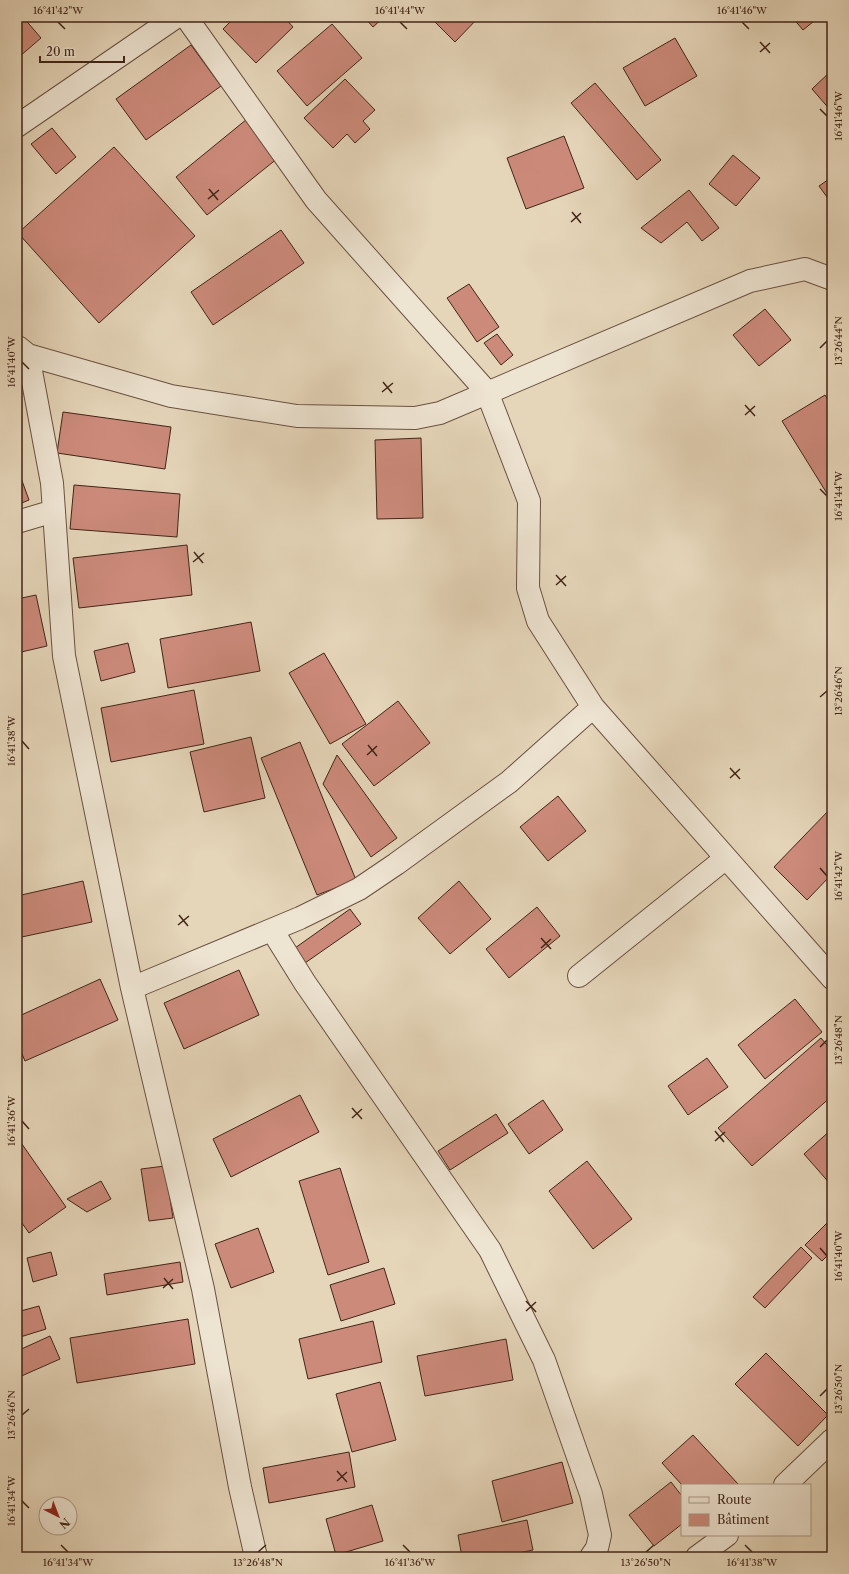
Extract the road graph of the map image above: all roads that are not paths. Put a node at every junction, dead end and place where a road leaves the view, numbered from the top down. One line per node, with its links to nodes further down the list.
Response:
1 (176, 17): 3 (street)
2 (186, 17): 6 (street)
3 (17, 126)
4 (832, 279): 6 (street)
5 (22, 350): 6 (street); 7 (street)
6 (487, 392): 9 (street)
7 (54, 511): 8 (street); 14 (street)
8 (17, 522)
9 (593, 707): 10 (street); 11 (street)
10 (726, 858): 12 (street); 13 (street)
11 (272, 930): 14 (street); 19 (street)
12 (578, 976)
13 (832, 978)
14 (132, 988): 18 (street)
15 (832, 1440): 16 (street)
16 (786, 1484)
17 (726, 1536): 20 (street)
18 (256, 1557)
19 (591, 1557)
20 (697, 1557)

